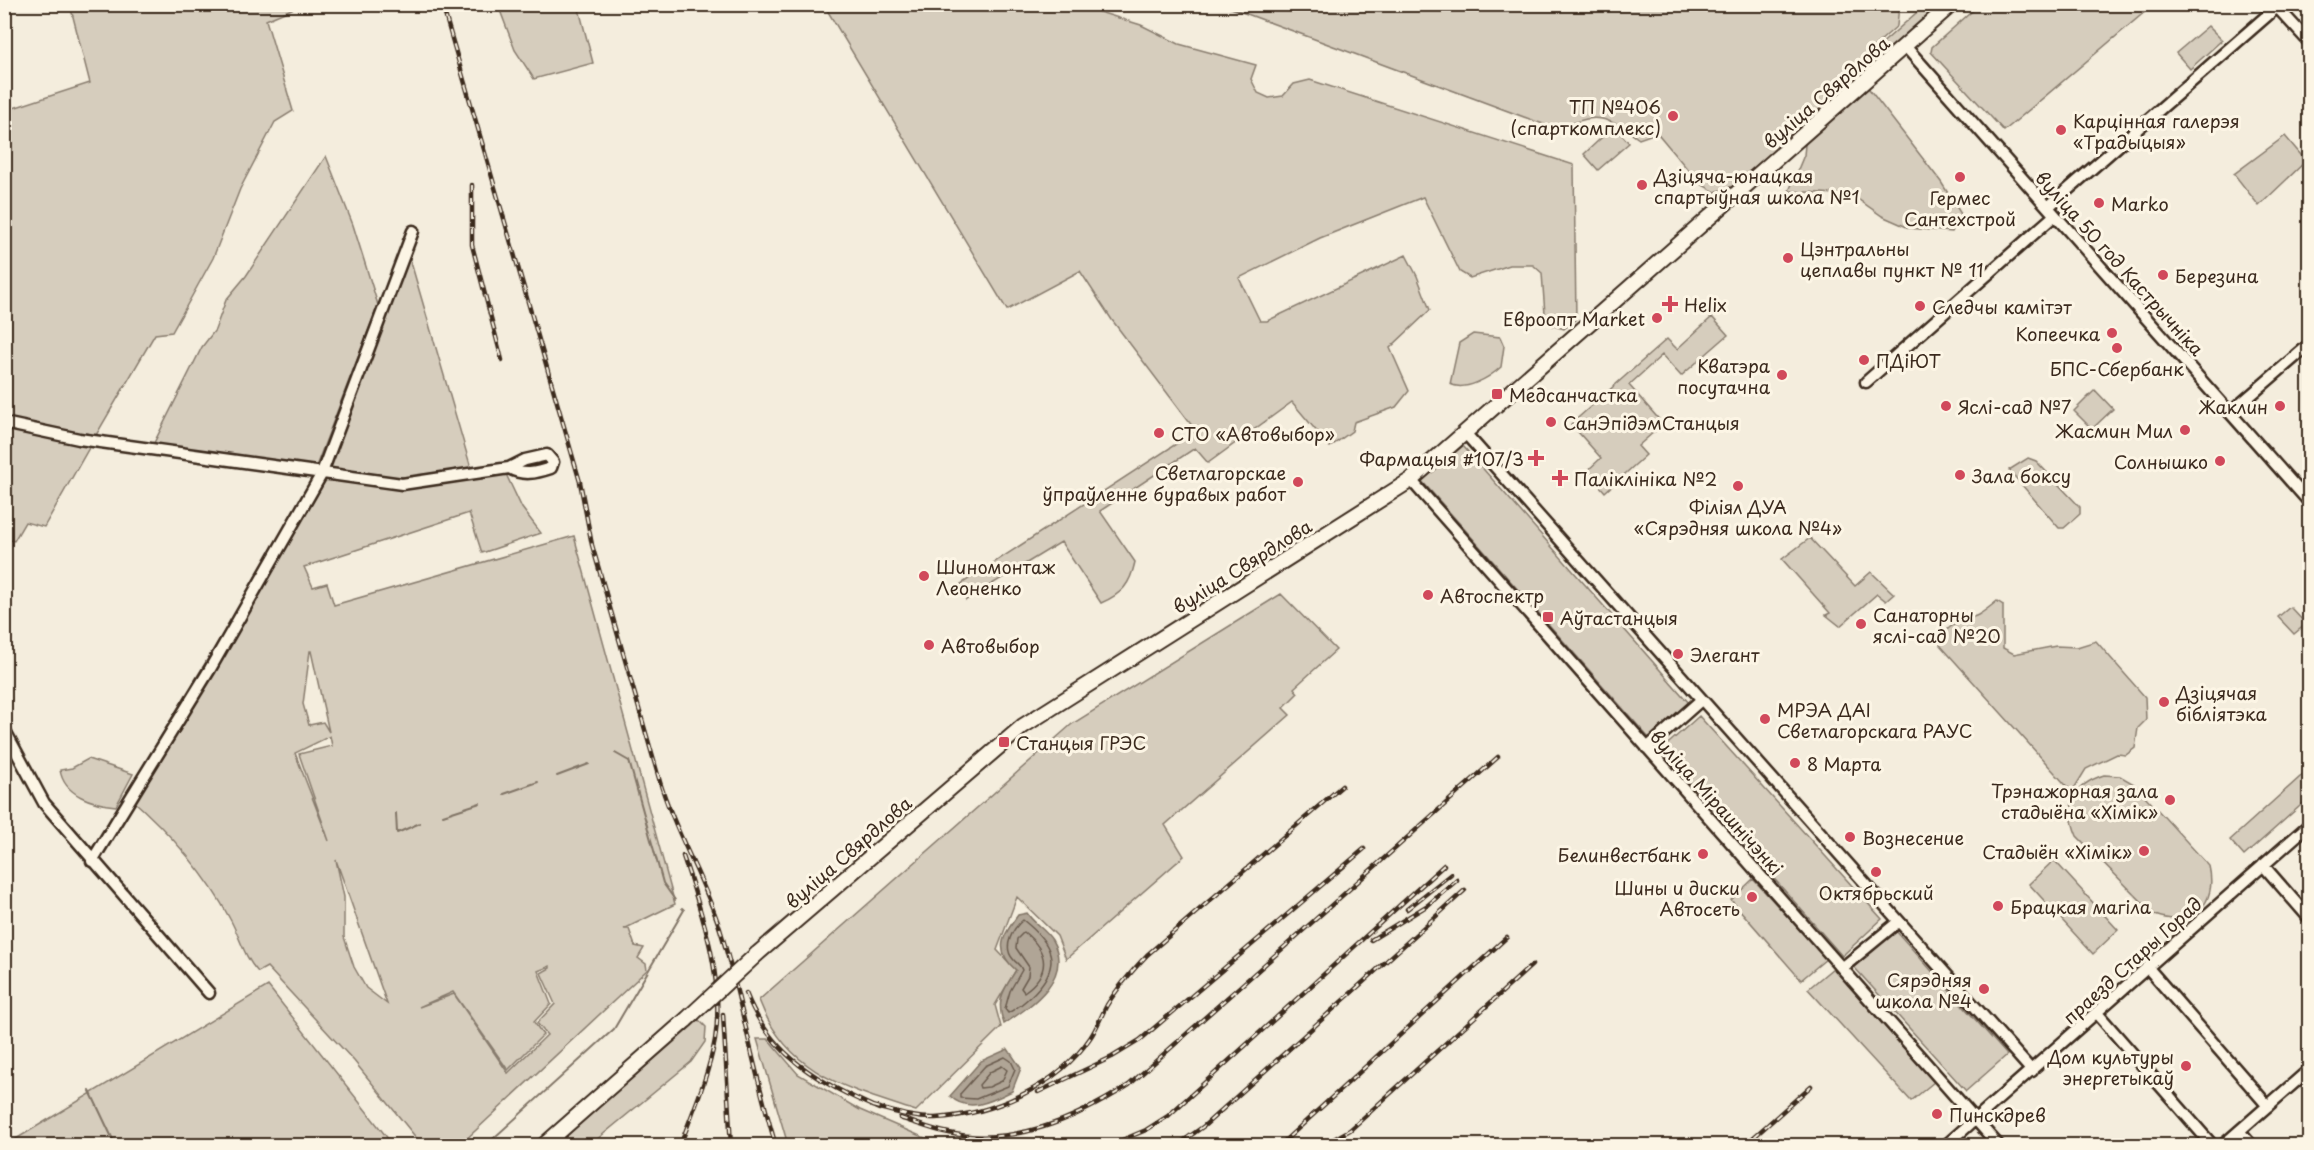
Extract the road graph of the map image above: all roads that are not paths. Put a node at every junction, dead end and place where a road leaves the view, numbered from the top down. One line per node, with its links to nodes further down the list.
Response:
1 (1952, 4): 3 (main road, вуліца Свярдлова)
2 (2310, 43): 4 (street)
3 (1905, 46): 4 (street, вуліца 50 год Кастрычніка); 10 (main road, вуліца Свярдлова)
4 (2051, 211): 7 (street); 8 (street, вуліца 50 год Кастрычніка)
5 (413, 231): 12 (street)
6 (2310, 344): 8 (street)
7 (1866, 382)
8 (2230, 413): 14 (street, вуліца 50 год Кастрычніка)
9 (4, 423): 12 (street)
10 (1466, 434): 13 (main road, вуліца Свярдлова); 15 (street)
11 (509, 468): 12 (street)
12 (321, 475): 19 (street)
13 (1411, 480): 17 (street, вуліца Мірашнічэнкі); 32 (main road, вуліца Свярдлова, bridge)
14 (2310, 503)
15 (1701, 700): 17 (street); 22 (street)
16 (4, 729): 19 (street)
17 (1647, 748): 23 (street, вуліца Мірашнічэнкі)
18 (2310, 824): 20 (street, праезд Стары Горад)
19 (92, 861): 25 (street)
20 (2263, 865): 21 (street); 24 (street, праезд Стары Горад)
21 (2310, 920)
22 (1898, 922): 23 (street); 28 (street)
23 (1842, 968): 30 (street, вуліца Мірашнічэнкі)
24 (2148, 968): 26 (street, праезд Стары Горад); 29 (street)
25 (209, 993)
26 (2097, 1013): 28 (street, праезд Стары Горад); 35 (street)
27 (2310, 1069): 29 (street)
28 (2032, 1071): 30 (street, праезд Стары Горад)
29 (2268, 1106): 31 (street)
30 (1977, 1120): 33 (street, праезд Стары Горад); 34 (street, вуліца Мірашнічэнкі)
31 (2239, 1131): 36 (street); 37 (street)
32 (543, 1146)
33 (1945, 1146)
34 (1999, 1146)
35 (2213, 1146)
36 (2222, 1146)
37 (2252, 1146)

